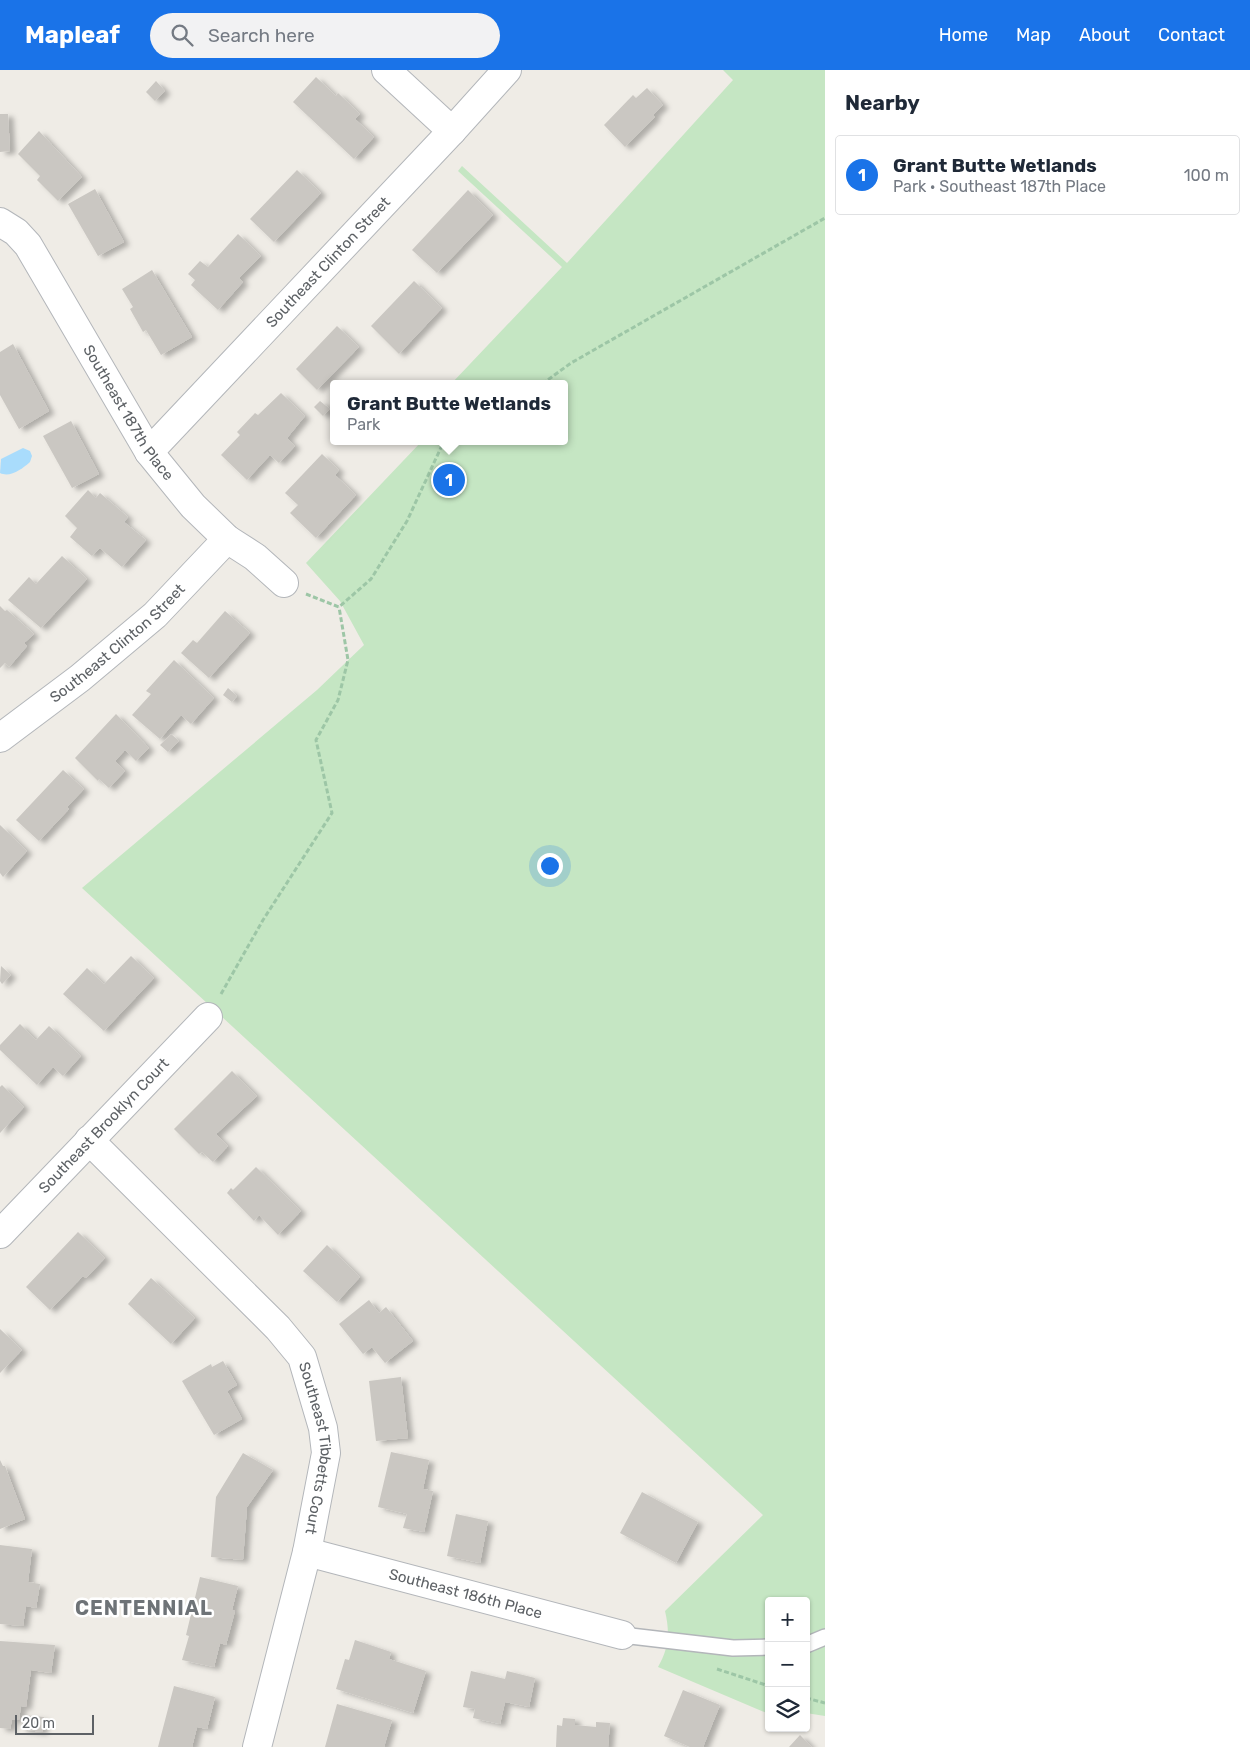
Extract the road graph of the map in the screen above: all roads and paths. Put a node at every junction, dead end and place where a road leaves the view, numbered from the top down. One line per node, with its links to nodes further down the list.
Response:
1 (386, 70): 3 (street)
2 (507, 70): 3 (street, Southeast Clinton Street)
3 (452, 131): 8 (street, Southeast Clinton Street)
4 (825, 218): 6 (path)
5 (0, 222): 8 (street, Southeast 187th Place)
6 (548, 380)
7 (442, 445): 11 (path)
8 (149, 452): 9 (street, Southeast 187th Place)
9 (227, 539): 10 (street, Southeast 187th Place); 12 (street, Southeast Clinton Street)
10 (284, 583): 11 (path)
11 (339, 607): 13 (path)
12 (0, 738)
13 (208, 1017): 14 (street, Southeast Brooklyn Court)
14 (89, 1140): 15 (street, Southeast Brooklyn Court); 16 (street, Southeast Tibbetts Court)
15 (0, 1234)
16 (307, 1552): 17 (street, Southeast 186th Place); 23 (street, Southeast Tibbetts Court)
17 (622, 1635): 20 (lane)
18 (825, 1638): 19 (lane)
19 (810, 1644)
20 (765, 1647)
21 (810, 1699): 22 (path)
22 (825, 1703)
23 (257, 1747)

